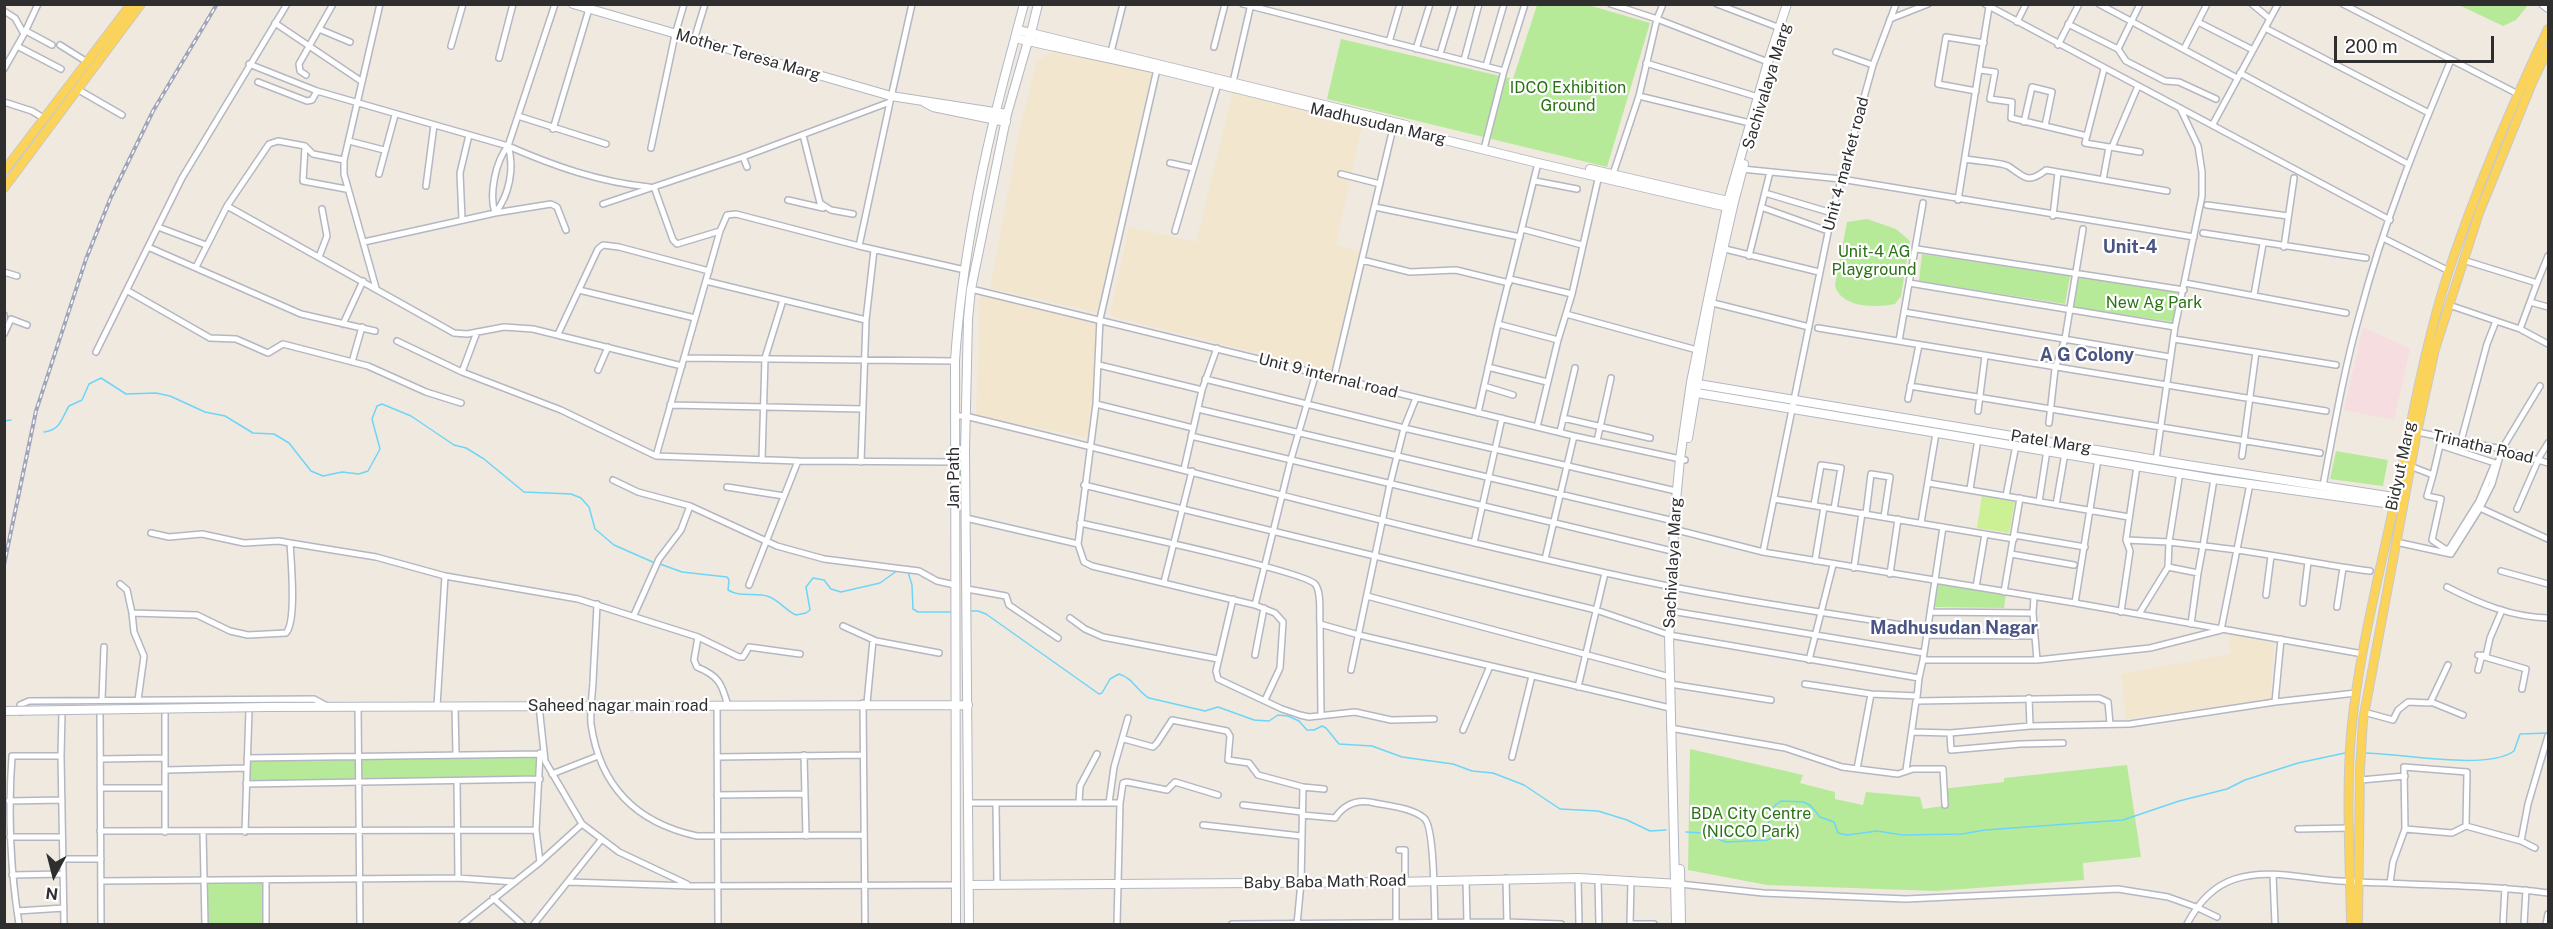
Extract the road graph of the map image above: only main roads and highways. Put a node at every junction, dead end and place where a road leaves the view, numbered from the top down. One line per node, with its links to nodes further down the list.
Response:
1 (131, 4): 19 (main road)
2 (141, 4): 23 (main road)
3 (1024, 4): 12 (main road, Jan Path)
4 (1038, 4): 11 (main road)
5 (1787, 4): 17 (main road, Sachivalaya Marg)
6 (1792, 4): 17 (main road, Sachivalaya Marg)
7 (2543, 4): 9 (main road)
8 (581, 6): 15 (main road, Mother Teresa Marg)
9 (2548, 8)
10 (2548, 29): 18 (main road, Bidyut Marg)
11 (1031, 33): 12 (main road, Madhusudan Marg); 13 (main road, Jan Path); 22 (main road, Madhusudan Marg)
12 (1016, 34): 13 (main road, Madhusudan Marg); 15 (main road, Jan Path)
13 (1028, 41): 16 (main road, Jan Path); 22 (main road, Madhusudan Marg)
14 (2548, 49): 20 (main road, Bidyut Marg)
15 (994, 116): 16 (main road, Mother Teresa Marg); 34 (main road, Jan Path)
16 (1007, 118): 35 (main road, Jan Path)
17 (1752, 123): 24 (main road, Sachivalaya Marg); 24 (main road, Sachivalaya Marg)
18 (2490, 158): 20 (main road); 30 (main road, Bidyut Marg)
19 (8, 161): 21 (main road)
20 (2499, 162): 30 (main road, Bidyut Marg)
21 (4, 171)
22 (1600, 173): 24 (main road, Madhusudan Marg); 24 (main road, Madhusudan Marg)
23 (4, 188)
24 (1730, 204): 25 (main road, Sachivalaya Marg)
25 (1709, 302): 26 (main road, Sachivalaya Marg); 26 (main road, Sachivalaya Marg)
26 (1693, 387): 27 (main road, Patel Marg); 28 (main road, Sachivalaya Marg)
27 (1792, 405): 29 (main road, Patel Marg); 29 (main road, Patel Marg)
28 (1682, 460): 31 (main road, Sachivalaya Marg); 31 (main road, Sachivalaya Marg)
29 (2181, 468): 30 (main road, Patel Marg); 30 (main road, Patel Marg)
30 (2399, 501): 38 (main road, Bidyut Marg); 38 (main road, Bidyut Marg)
31 (1674, 587): 32 (main road, Sachivalaya Marg); 32 (main road, Sachivalaya Marg)
32 (1671, 635): 33 (main road, Sachivalaya Marg)
33 (1671, 681): 37 (main road, Sachivalaya Marg); 37 (main road, Sachivalaya Marg)
34 (957, 705): 35 (main road, Saheed nagar main road); 36 (main road, Saheed nagar main road, bridge); 41 (main road, Jan Path)
35 (968, 705): 40 (main road, Jan Path)
36 (6, 713)
37 (1673, 728): 39 (main road, Sachivalaya Marg)
38 (2354, 882): 45 (main road, Bidyut Marg); 46 (main road, Bidyut Marg)
39 (1678, 884): 40 (main road, Baby Baba Math Road); 43 (main road, Sachivalaya Marg); 44 (main road, Sachivalaya Marg)
40 (969, 885): 42 (main road, Jan Path)
41 (956, 924)
42 (969, 924)
43 (1676, 924)
44 (1681, 924)
45 (2350, 924)
46 (2358, 924)

